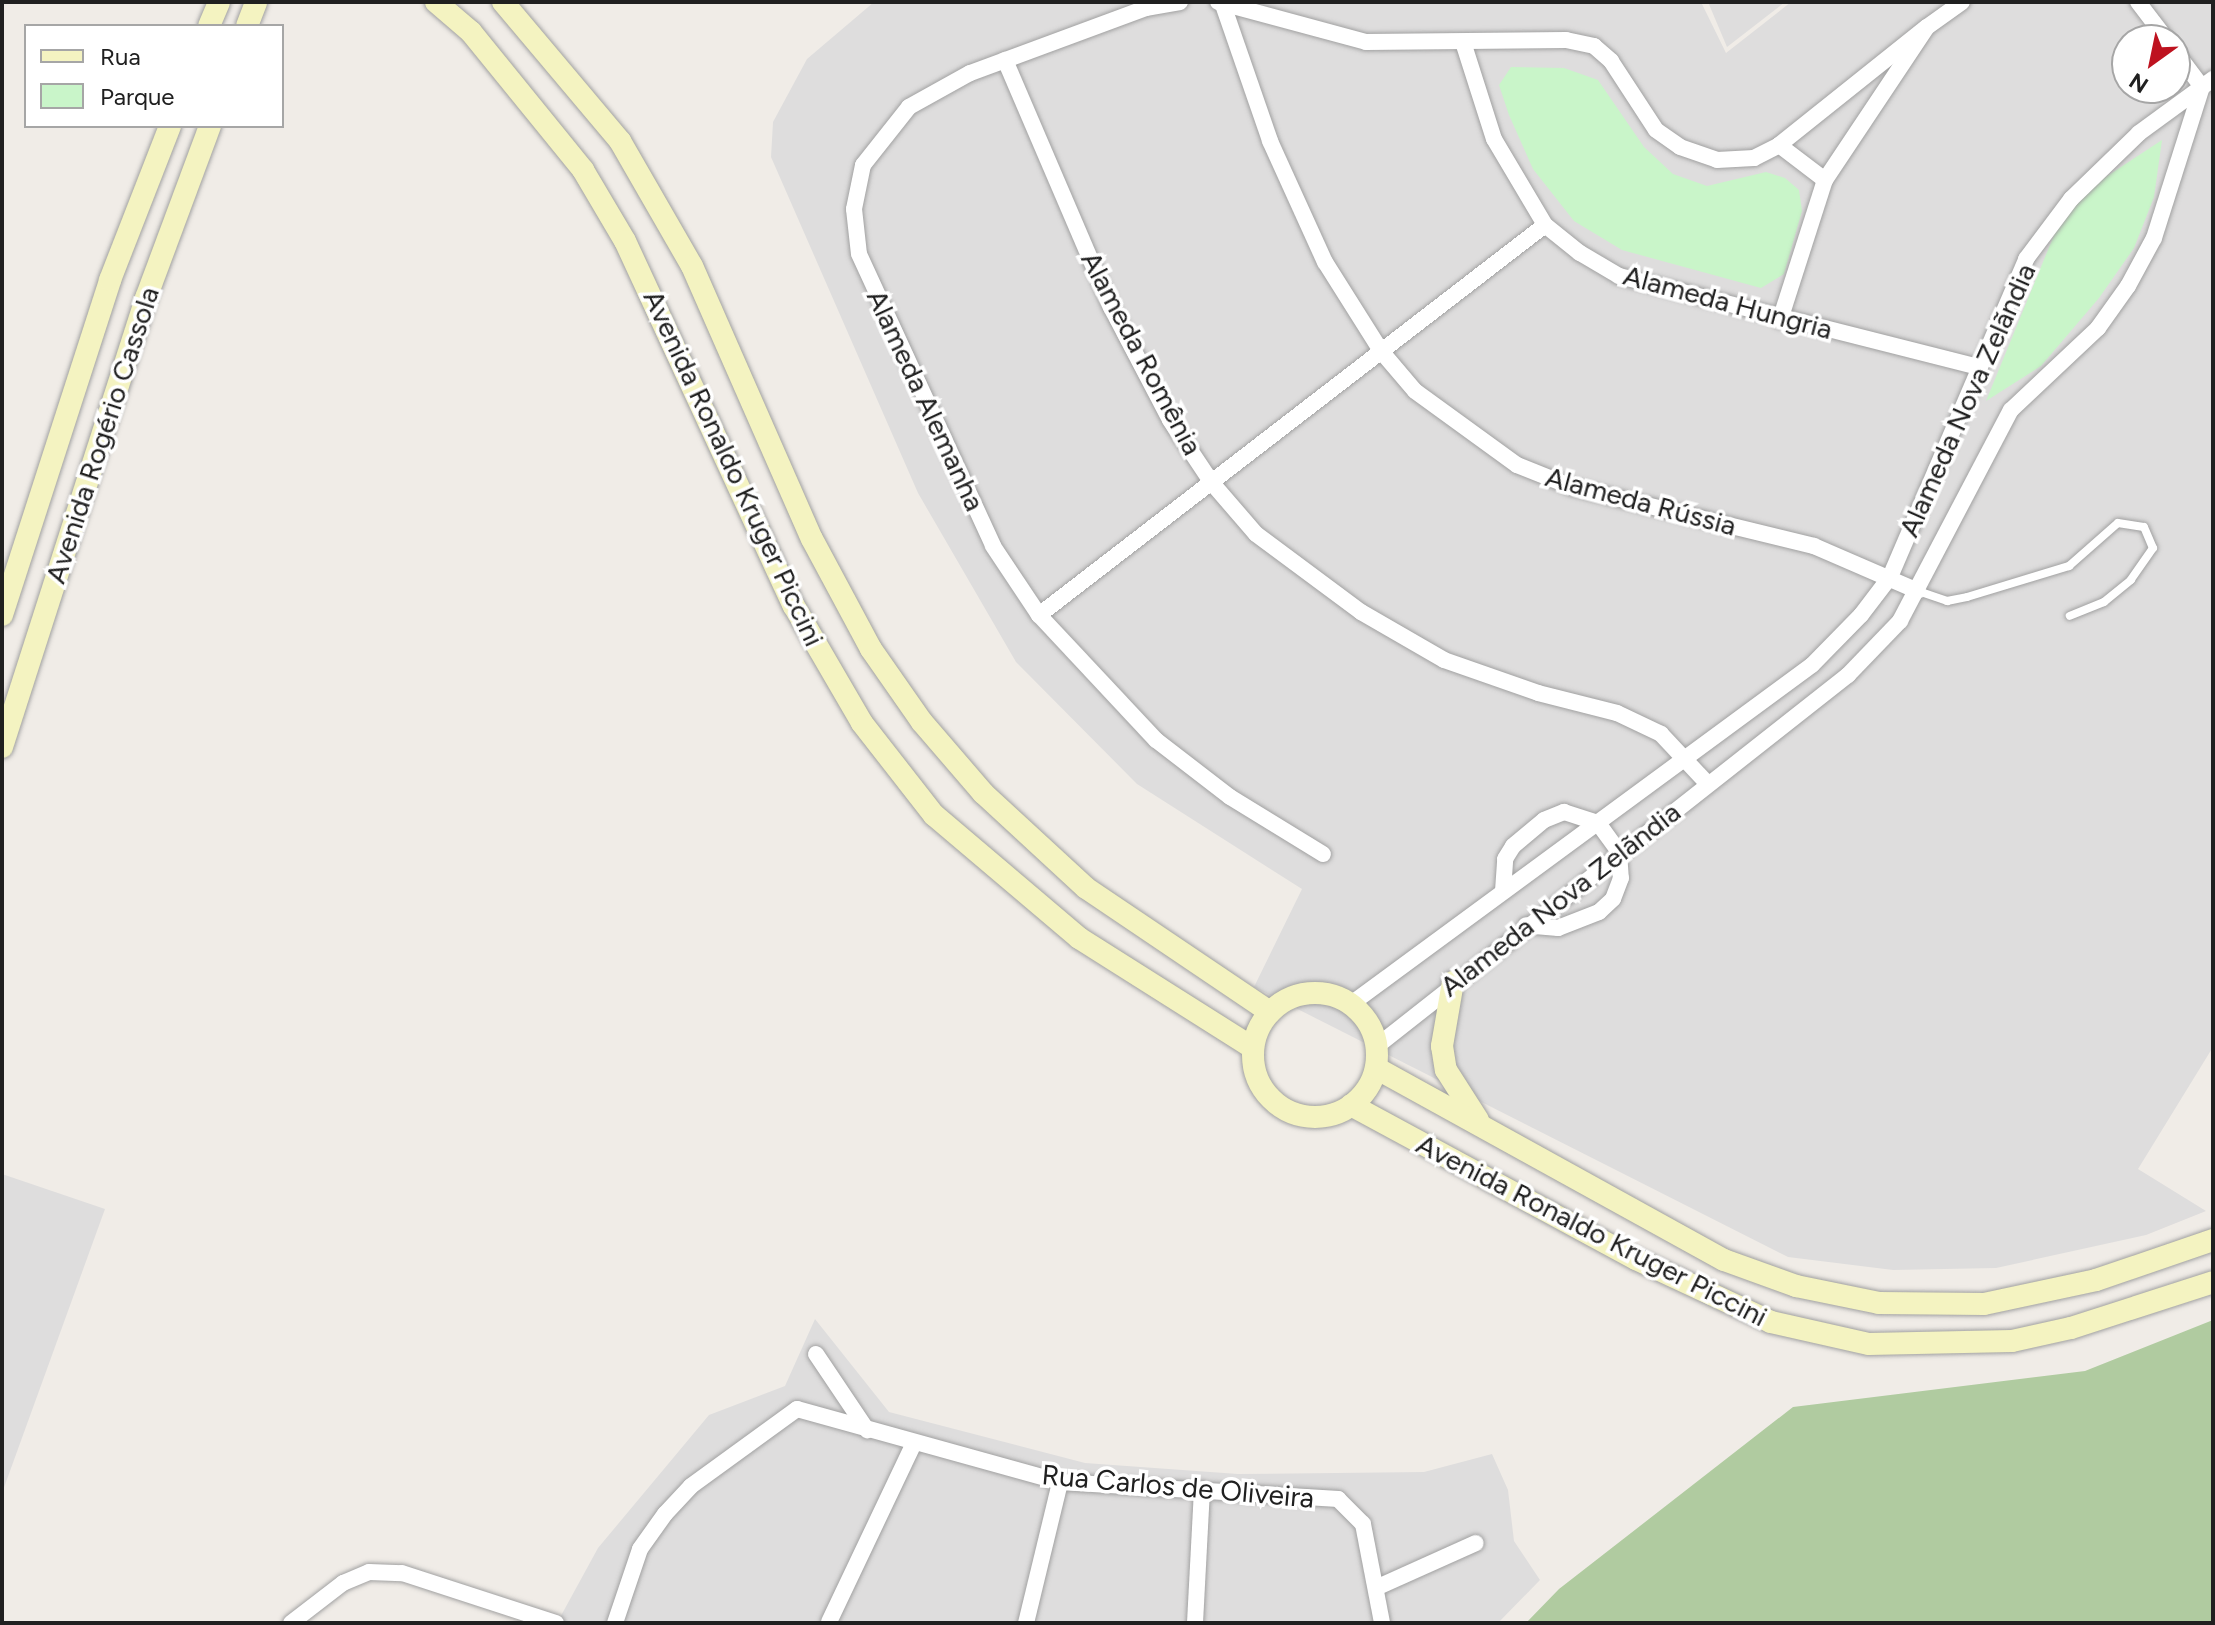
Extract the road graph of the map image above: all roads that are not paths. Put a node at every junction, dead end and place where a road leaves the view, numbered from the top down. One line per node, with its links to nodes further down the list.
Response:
1 (219, 2): 8 (main road)
2 (436, 2): 40 (main road, Avenida Ronaldo Kruger Piccini)
3 (503, 2): 39 (main road, Avenida Ronaldo Kruger Piccini)
4 (1180, 2): 12 (street, Alameda Alemanha)
5 (1220, 2): 11 (street); 21 (street, Alameda Rússia)
6 (1962, 2): 10 (street)
7 (2138, 2): 9 (street)
8 (210, 24)
9 (2155, 24)
10 (1927, 27): 17 (street); 18 (street)
11 (1463, 42): 17 (street); 19 (street, Alameda Hungria)
12 (1005, 60): 23 (street, Alameda Romênia); 27 (street, Alameda Alemanha)
13 (2191, 67): 14 (street)
14 (2208, 83): 22 (street, Alameda Nova Zelãndia); 25 (street, Alameda Nova Zelãndia)
15 (169, 128): 26 (main road, Avenida Rogério Cassola)
16 (209, 128): 29 (main road, Avenida Rogério Cassola)
17 (1779, 145): 18 (street)
18 (1825, 180): 20 (street)
19 (1545, 225): 20 (street, Alameda Hungria); 21 (street)
20 (1780, 320): 22 (street, Alameda Hungria)
21 (1381, 351): 23 (street); 24 (street, Alameda Rússia)
22 (1979, 367): 24 (street, Alameda Nova Zelãndia)
23 (1212, 483): 27 (street); 30 (street, Alameda Romênia)
24 (1890, 577): 25 (street, Alameda Rússia); 30 (street, Alameda Nova Zelãndia)
25 (1918, 591): 28 (lane); 31 (street, Alameda Nova Zelãndia)
26 (2, 615)
27 (1039, 615): 34 (street, Alameda Alemanha)
28 (2070, 616)
29 (2, 747)
30 (1688, 757): 31 (street, Alameda Romênia); 32 (street, Alameda Nova Zelãndia)
31 (1707, 783): 33 (street, Alameda Nova Zelãndia)
32 (1598, 823): 33 (street); 35 (street, Alameda Nova Zelãndia); 35 (street)
33 (1619, 852): 36 (street, Alameda Nova Zelãndia); 36 (street)
34 (1323, 854)
35 (1503, 891): 38 (street, Alameda Nova Zelãndia)
36 (1526, 925): 37 (street, Alameda Nova Zelãndia)
37 (1453, 982): 41 (street, Alameda Nova Zelãndia); 43 (main road)
38 (1351, 1004): 39 (main road); 41 (main road)
39 (1270, 1012): 40 (main road)
40 (1253, 1048): 42 (main road)
41 (1376, 1057): 42 (main road); 43 (main road, Avenida Ronaldo Kruger Piccini)
42 (1351, 1105): 45 (main road, Avenida Ronaldo Kruger Piccini)
43 (1484, 1127): 44 (main road, Avenida Ronaldo Kruger Piccini)
44 (2213, 1240)
45 (2213, 1282)
46 (816, 1354): 47 (street)
47 (867, 1430): 48 (street, Rua Carlos de Oliveira); 56 (street, Rua Carlos de Oliveira)
48 (913, 1445): 49 (street, Rua Carlos de Oliveira); 53 (street)
49 (1060, 1482): 50 (street, Rua Carlos de Oliveira); 57 (street)
50 (1202, 1489): 52 (street, Rua Carlos de Oliveira); 58 (street)
51 (1476, 1543): 52 (street)
52 (1378, 1587): 59 (street, Rua Carlos de Oliveira)
53 (829, 1622)
54 (291, 1623): 55 (street)
55 (556, 1623)
56 (615, 1623)
57 (1026, 1623)
58 (1195, 1623)
59 (1382, 1623)

